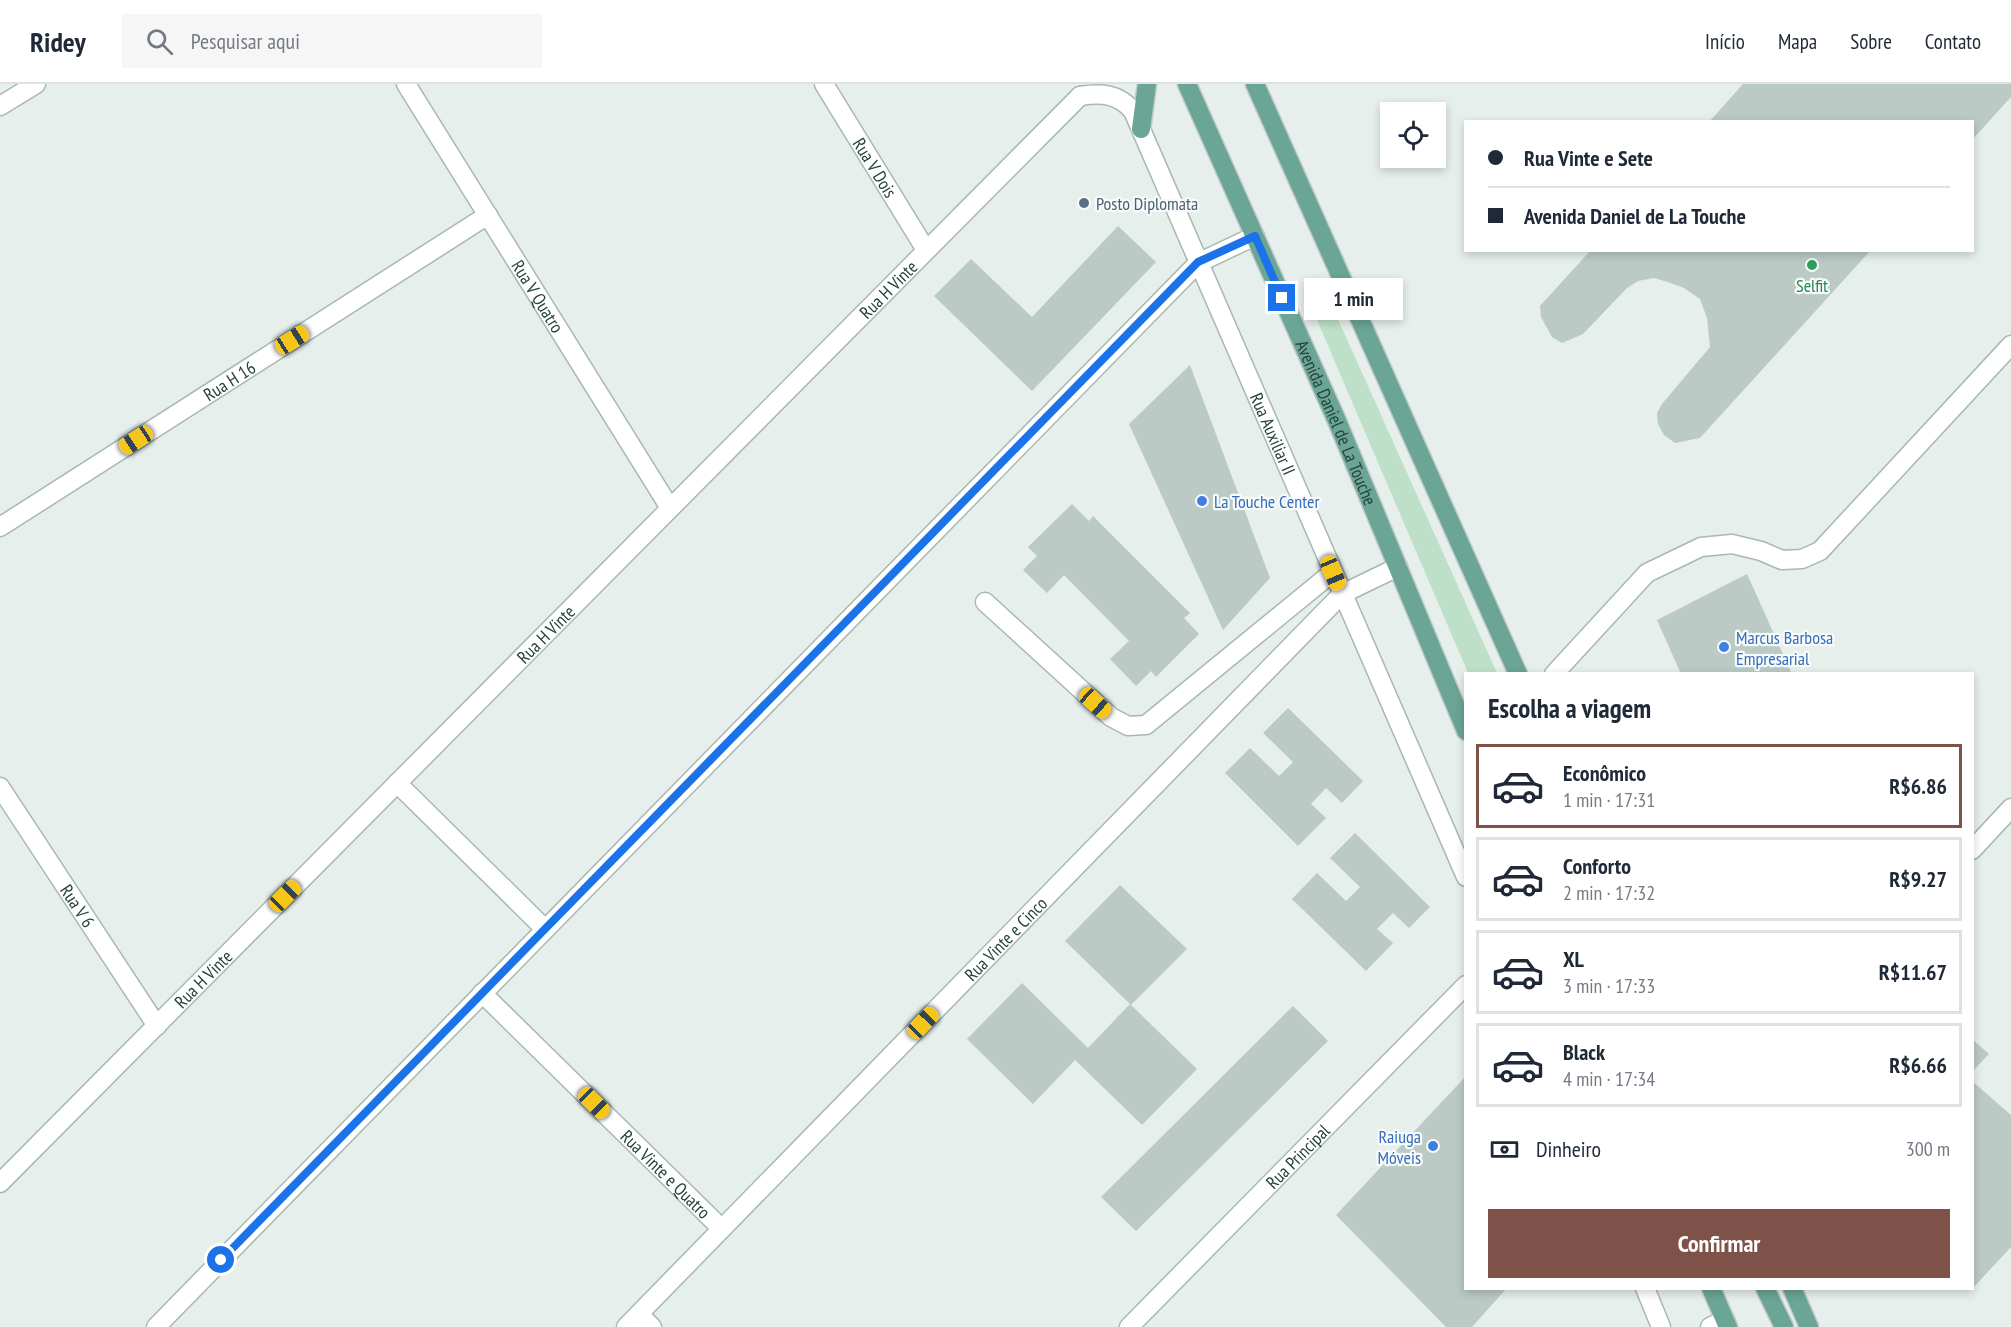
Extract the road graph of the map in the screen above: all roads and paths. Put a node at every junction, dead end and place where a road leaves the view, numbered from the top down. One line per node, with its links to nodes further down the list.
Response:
1 (36, 84): 8 (street)
2 (406, 84): 10 (street, Rua V Quatro)
3 (824, 84): 12 (street, Rua V Dois)
4 (1147, 84): 9 (main road)
5 (1186, 84): 11 (main road, Avenida Daniel de La Touche)
6 (1255, 84): 21 (main road)
7 (1081, 88): 9 (street, Rua Auxiliar II); 12 (street, Rua H Vinte)
8 (0, 106)
9 (1141, 129): 13 (street, Rua Auxiliar II)
10 (488, 215): 15 (street, Rua V Quatro); 16 (street, Rua H 16)
11 (1255, 236): 13 (street); 17 (main road, Avenida Daniel de La Touche)
12 (926, 250): 15 (street, Rua H Vinte)
13 (1198, 262): 18 (street, Rua Auxiliar II); 29 (street)
14 (2011, 345): 22 (street)
15 (670, 508): 24 (street, Rua H Vinte)
16 (0, 527)
17 (1398, 567): 19 (street, Rua Vinte e Cinco); 23 (main road, Avenida Daniel de La Touche)
18 (1333, 573): 19 (street, Rua Auxiliar II); 20 (street)
19 (1342, 594): 28 (street, Rua Auxiliar II); 34 (street, Rua Vinte e Cinco)
20 (985, 602)
21 (1517, 672)
22 (1556, 672)
23 (1464, 726)
24 (397, 783): 29 (street); 32 (street, Rua H Vinte)
25 (0, 788): 32 (street, Rua V 6)
26 (2011, 808): 27 (street)
27 (1974, 848)
28 (1464, 872)
29 (544, 929): 31 (street)
30 (1464, 987): 44 (street, Rua Principal)
31 (482, 993): 34 (street, Rua Vinte e Quatro); 41 (street)
32 (156, 1026): 33 (street, Rua H Vinte)
33 (0, 1184)
34 (722, 1229): 39 (street, Rua Vinte e Cinco)
35 (1646, 1290): 45 (street)
36 (1712, 1290): 40 (main road)
37 (1766, 1290): 46 (main road)
38 (1793, 1290): 47 (main road)
39 (639, 1314): 42 (street, Rua Vinte e Cinco); 43 (street)
40 (1721, 1325)
41 (156, 1327)
42 (626, 1327)
43 (652, 1327)
44 (1129, 1327)
45 (1661, 1327)
46 (1784, 1327)
47 (1809, 1327)

